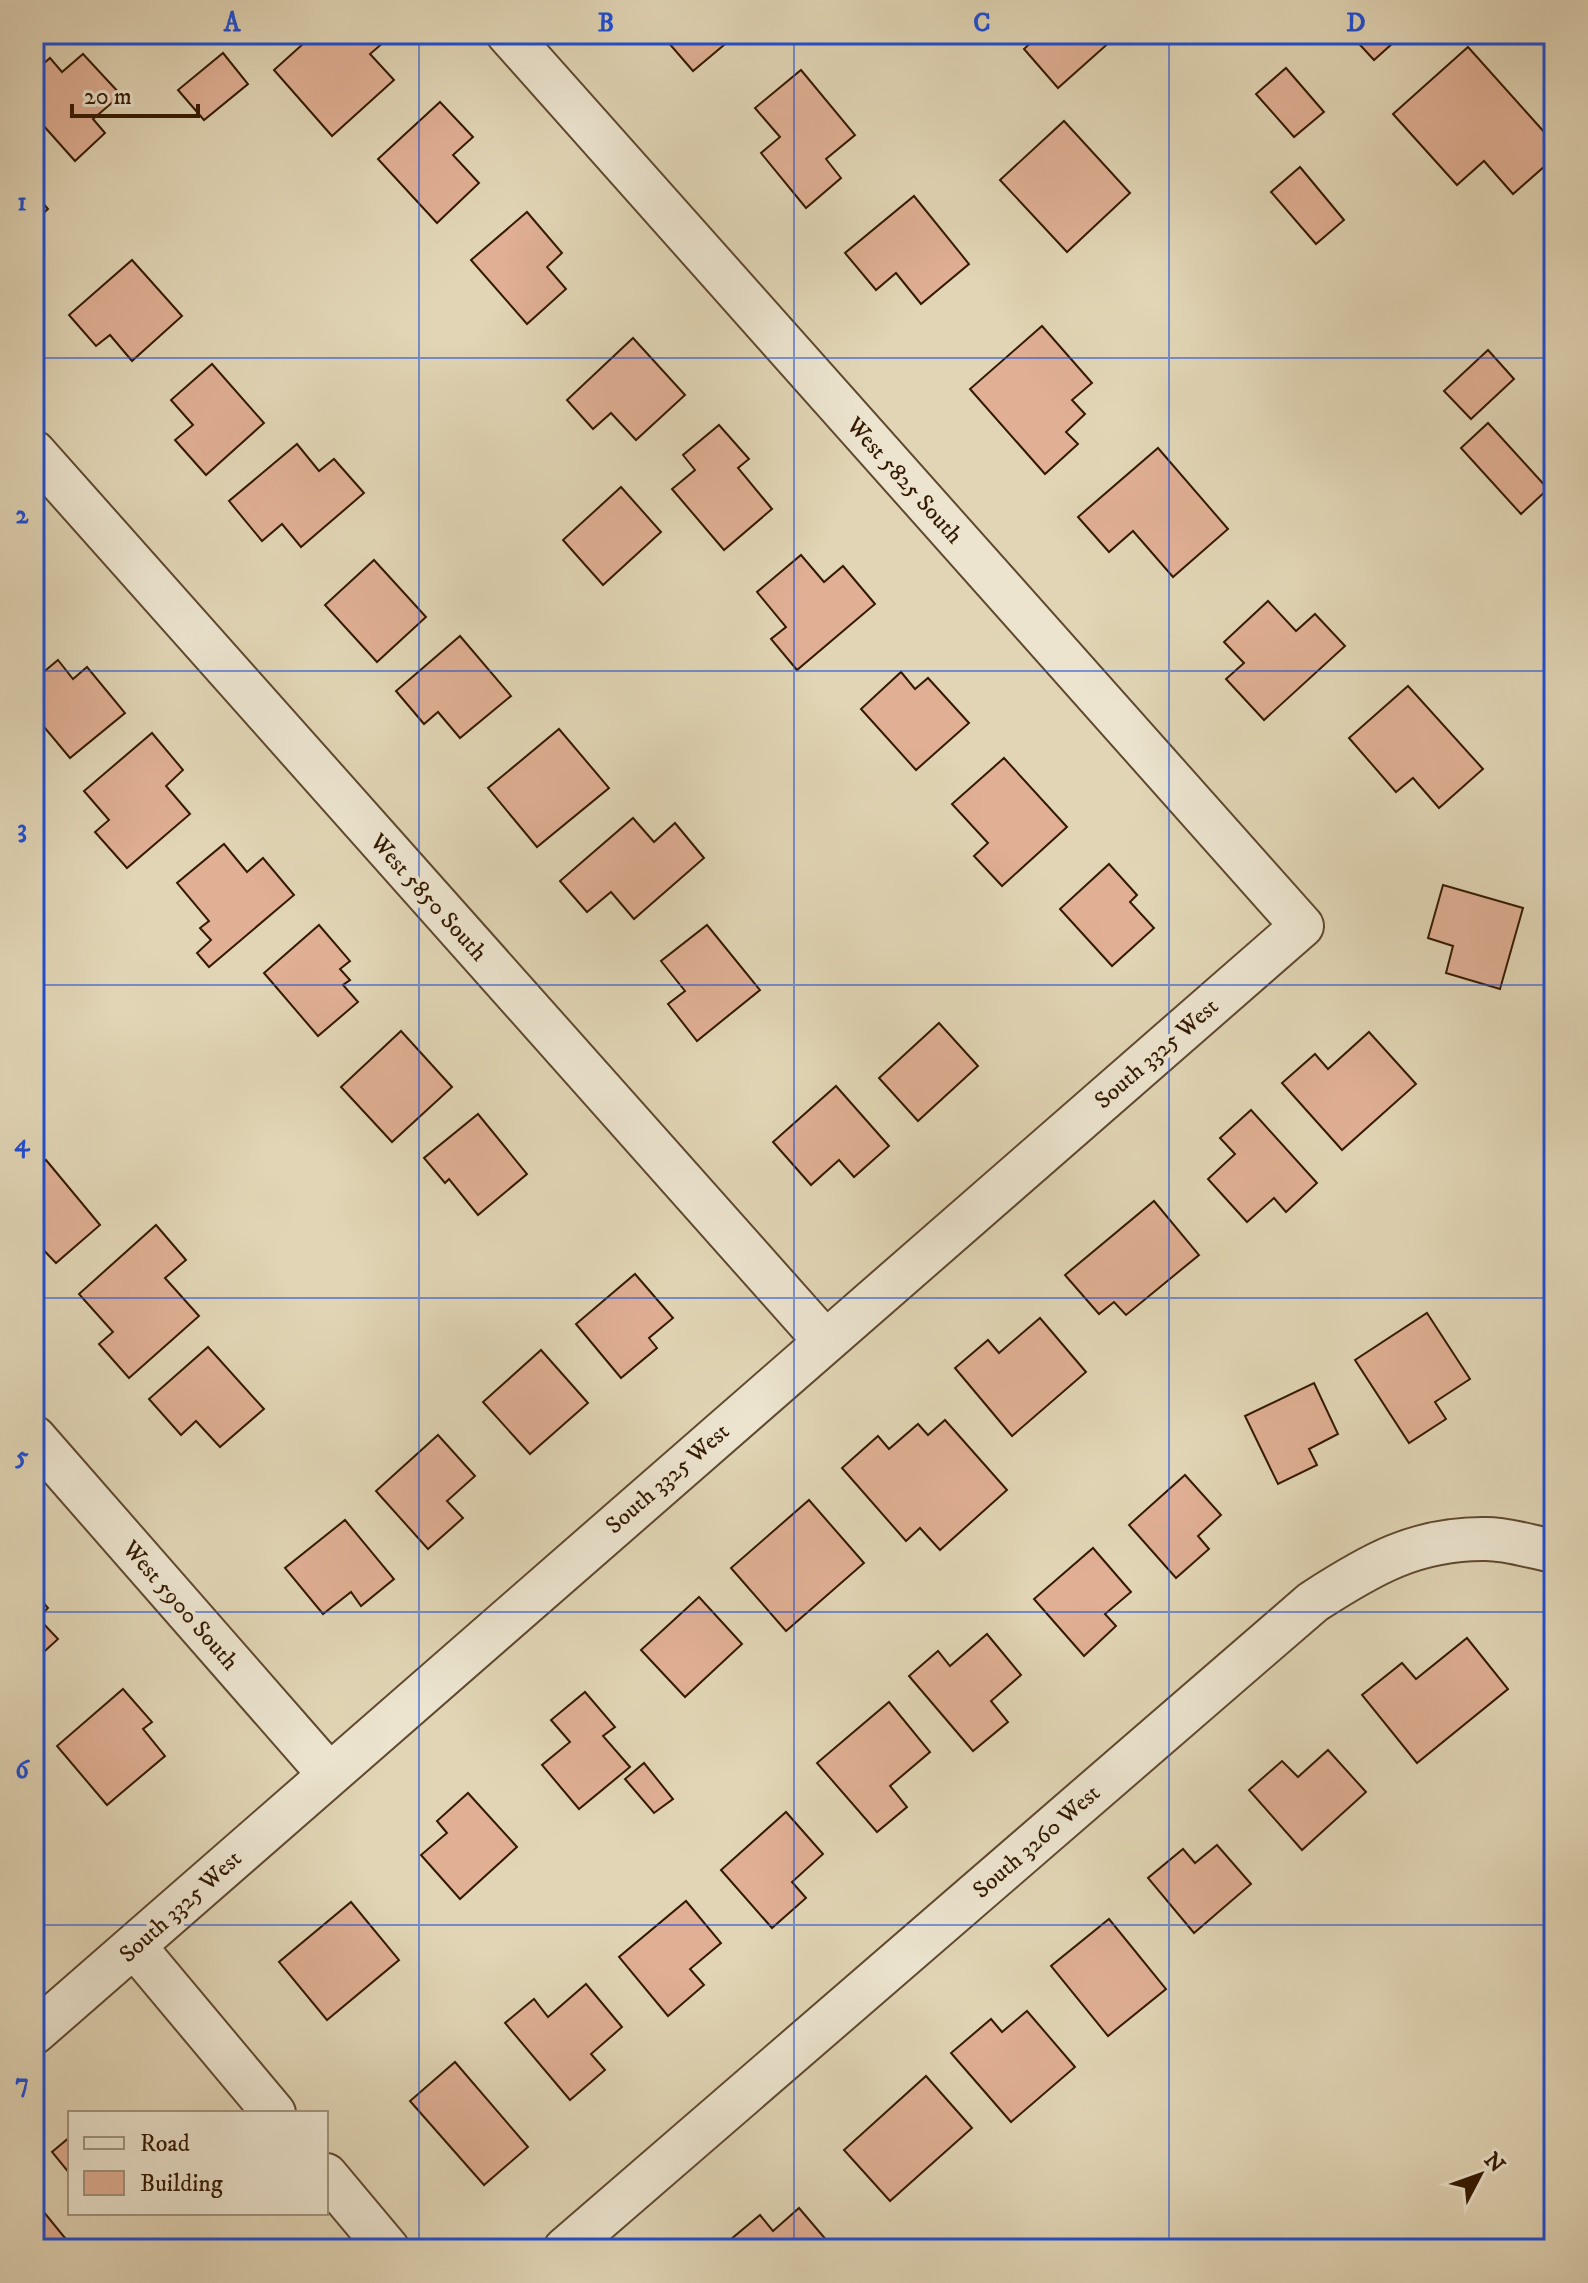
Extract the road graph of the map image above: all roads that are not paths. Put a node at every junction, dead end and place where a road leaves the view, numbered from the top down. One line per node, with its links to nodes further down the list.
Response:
1 (508, 34): 3 (street, West 5825 South)
2 (34, 452): 4 (street, West 5850 South)
3 (1302, 926): 4 (street, South 3325 West)
4 (825, 1341): 7 (street, South 3325 West)
5 (34, 1437): 7 (street, West 5900 South)
6 (1554, 1551): 13 (street, South 3260 West)
7 (328, 1773): 8 (street, South 3325 West)
8 (135, 1947): 9 (street, South 3325 West); 10 (street)
9 (34, 2033)
10 (272, 2111)
11 (328, 2177): 12 (street)
12 (388, 2249)
13 (565, 2249)

